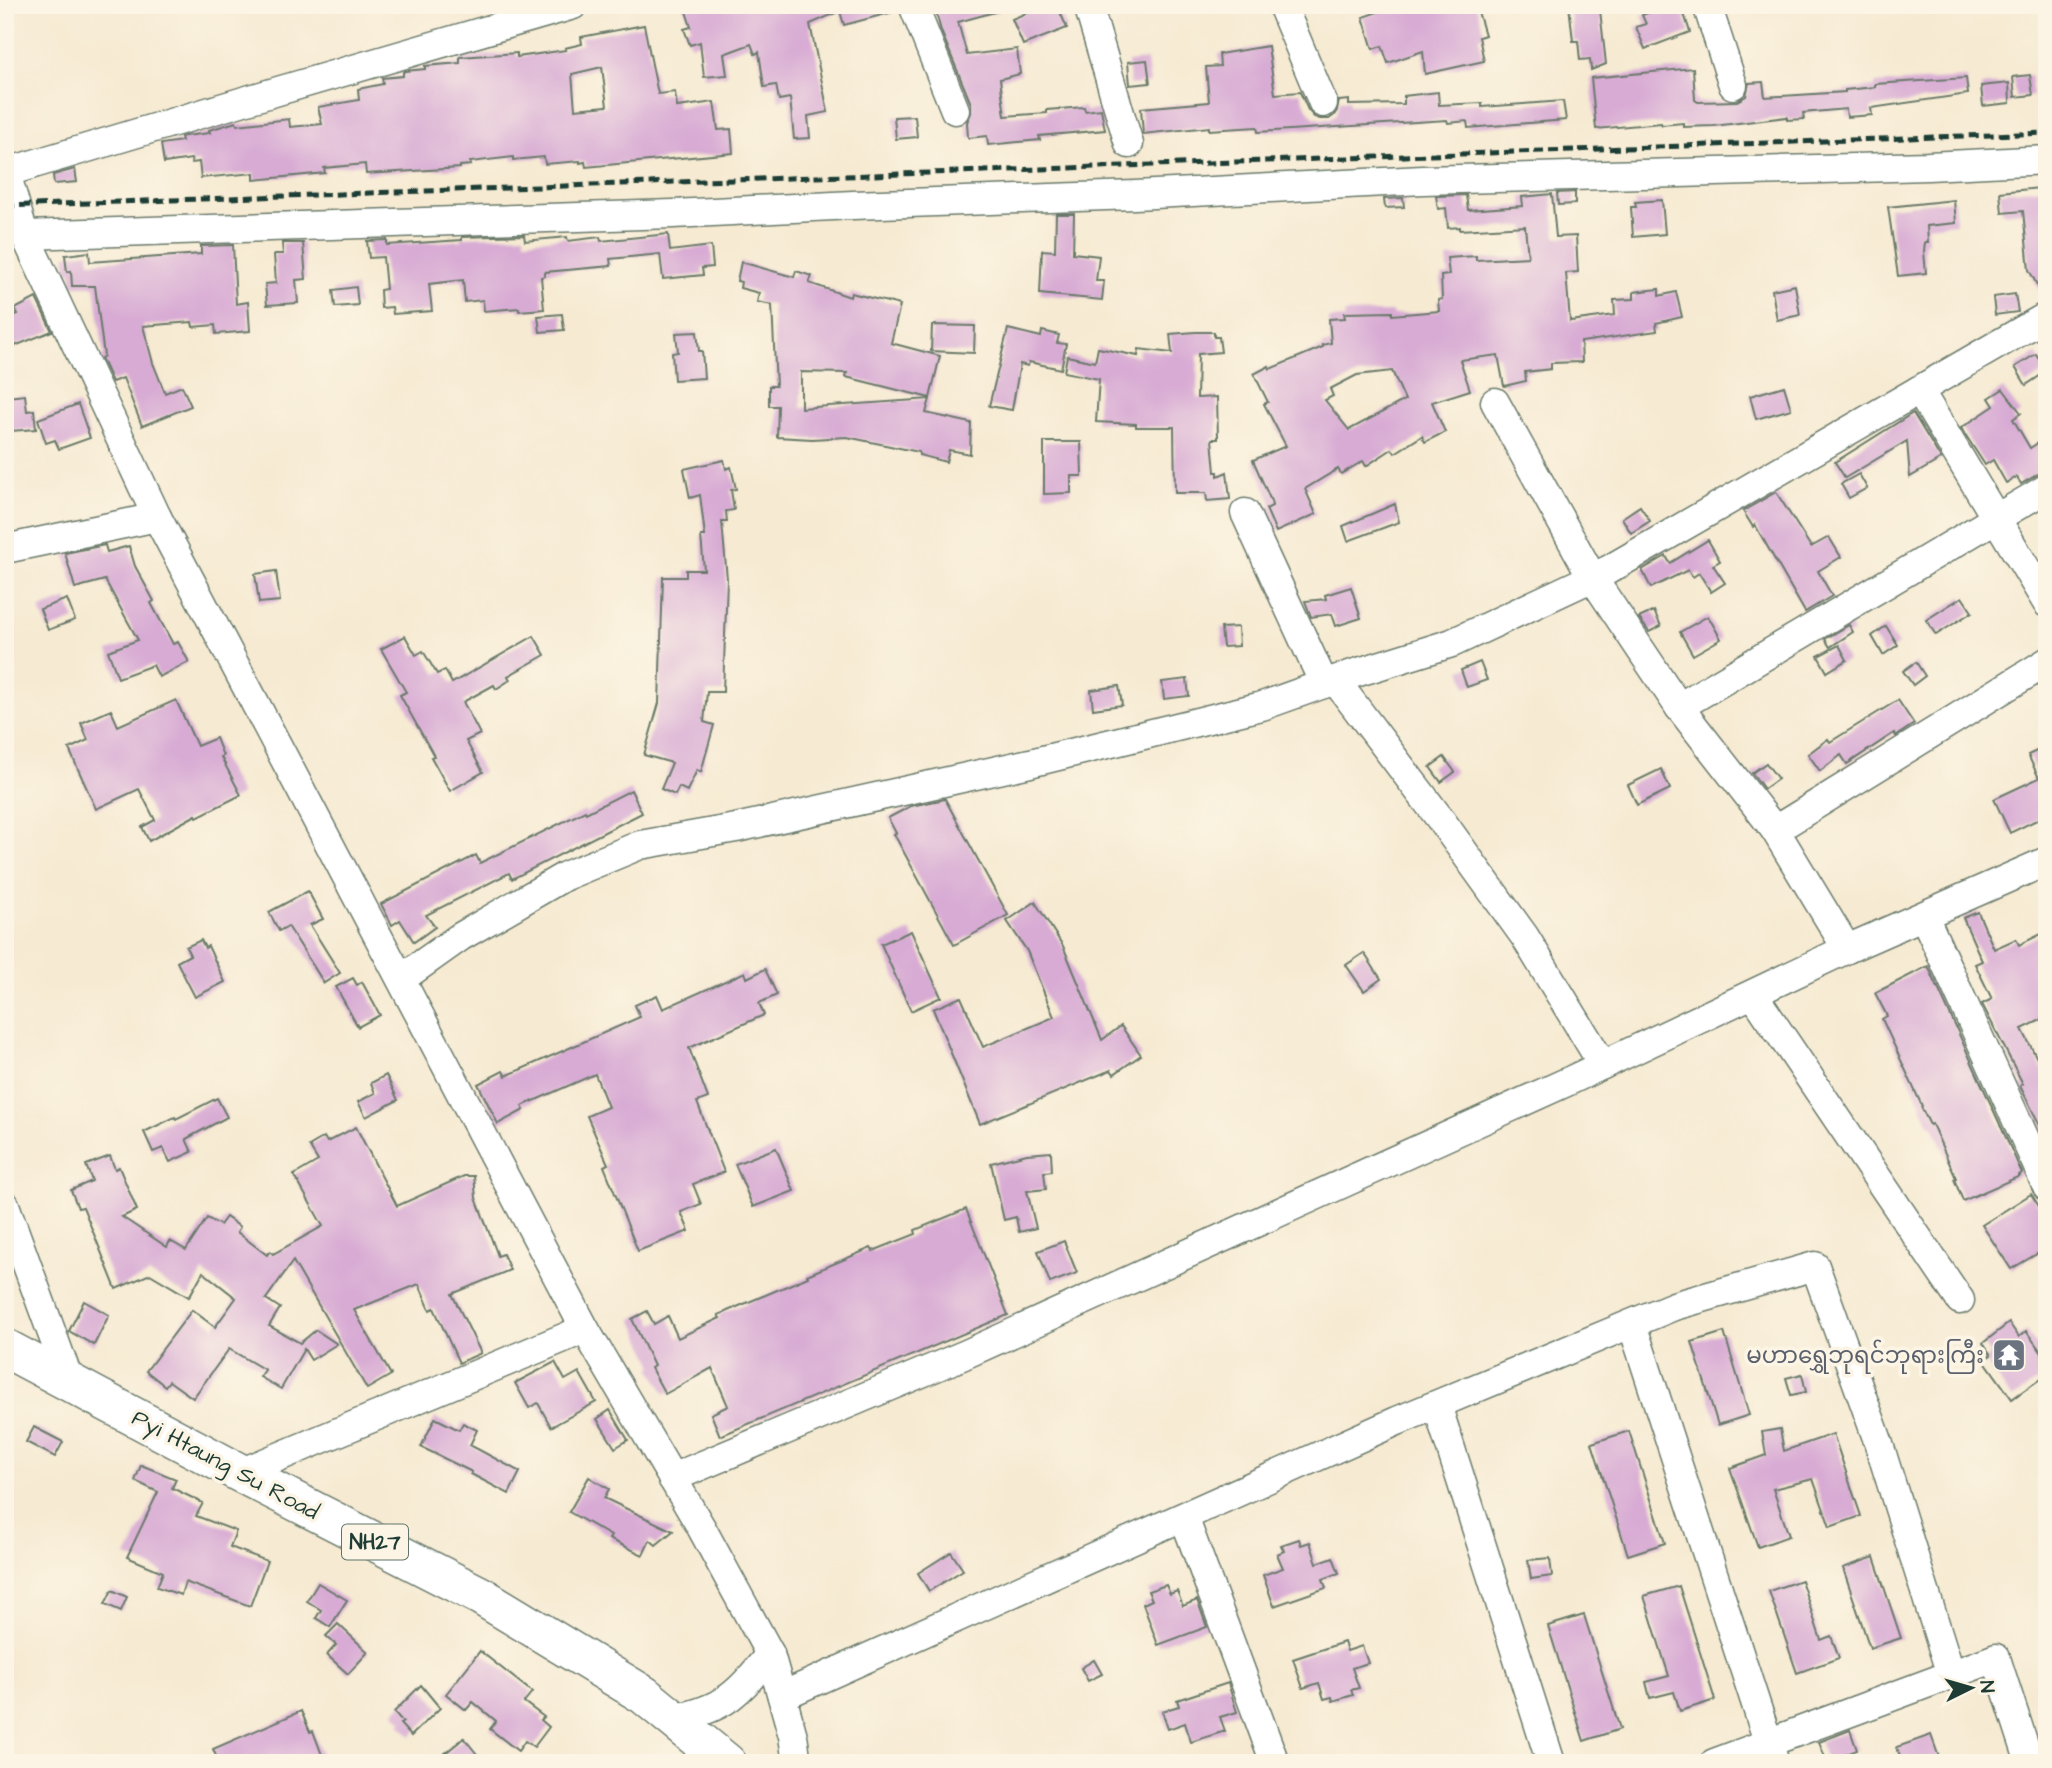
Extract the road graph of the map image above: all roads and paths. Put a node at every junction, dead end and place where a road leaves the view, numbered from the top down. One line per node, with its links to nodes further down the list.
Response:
1 (573, 5): 6 (street)
2 (913, 5): 9 (street)
3 (1088, 5): 10 (street)
4 (1282, 5): 8 (street)
5 (1707, 5): 7 (street)
6 (531, 12): 12 (street)
7 (1734, 86)
8 (1323, 103)
9 (955, 110)
10 (1129, 144)
11 (2047, 160): 13 (street)
12 (6, 171): 13 (street)
13 (18, 233): 19 (street)
14 (2047, 316): 15 (street)
15 (1919, 390): 20 (street); 22 (street)
16 (1495, 402): 22 (street)
17 (2047, 488): 20 (street)
18 (1245, 513): 25 (street)
19 (157, 517): 21 (street); 31 (street)
20 (1995, 520): 23 (street); 26 (street)
21 (5, 549)
22 (1592, 578): 25 (street); 26 (street)
23 (2047, 603)
24 (2047, 662): 27 (street)
25 (1329, 682): 31 (street); 33 (street)
26 (1679, 707): 27 (street)
27 (1775, 830): 30 (street)
28 (2047, 860): 29 (street)
29 (1924, 915): 30 (street); 34 (street)
30 (1847, 949): 32 (street)
31 (401, 979): 38 (street)
32 (1753, 994): 33 (street); 36 (street)
33 (1603, 1065): 43 (street)
34 (2047, 1186)
35 (5, 1205): 40 (street)
36 (1960, 1300)
37 (1632, 1324): 41 (street); 46 (street); 49 (street)
38 (585, 1329): 42 (street); 43 (street)
39 (5, 1348): 40 (highway, Pyi Htaung Su Road / NH27)
40 (69, 1380): 42 (highway, Pyi Htaung Su Road / NH27)
41 (1437, 1405): 44 (street); 53 (street)
42 (240, 1473): 48 (highway, Pyi Htaung Su Road / NH27)
43 (672, 1478): 45 (street)
44 (1184, 1517): 47 (street); 52 (street)
45 (770, 1654): 47 (street); 48 (street)
46 (1951, 1675): 49 (street); 55 (street)
47 (782, 1696): 51 (street)
48 (673, 1719): 50 (highway, Pyi Htaung Su Road / NH27)
49 (1772, 1753): 54 (street)
50 (727, 1763)
51 (797, 1763)
52 (1275, 1763)
53 (1551, 1763)
54 (1714, 1763)
55 (2030, 1763)

